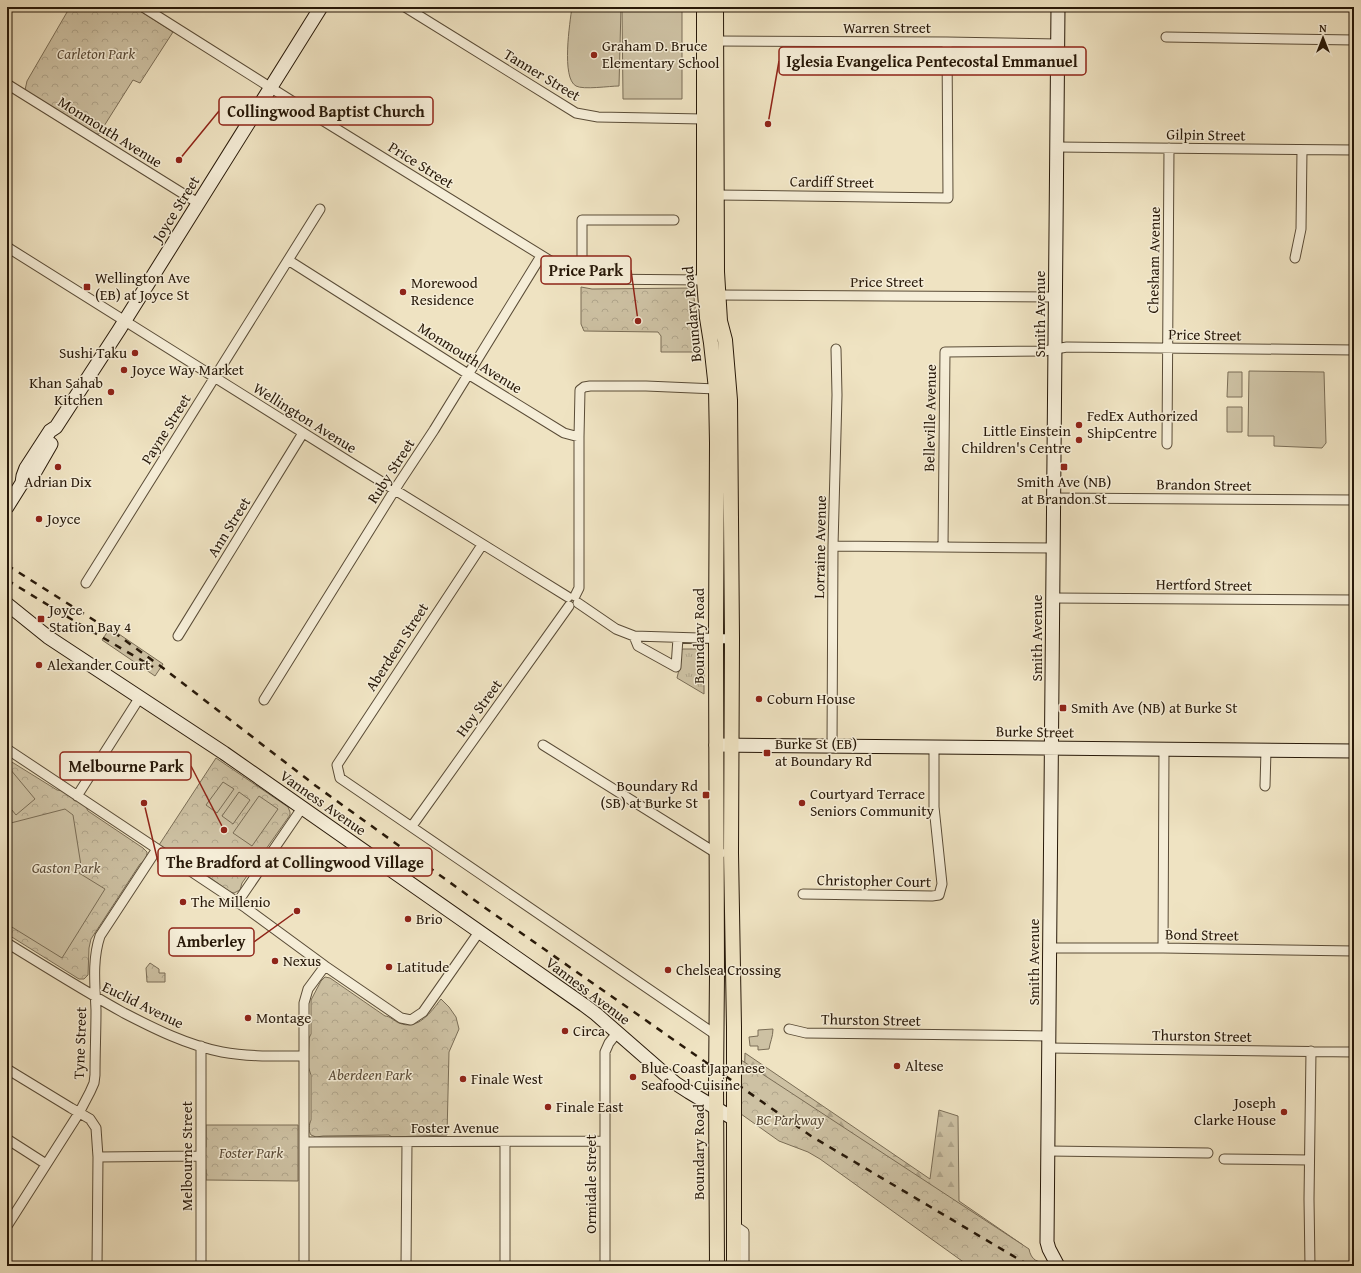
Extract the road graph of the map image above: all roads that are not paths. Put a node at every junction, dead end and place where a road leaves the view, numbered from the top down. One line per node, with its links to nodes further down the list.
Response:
1 (144, 7): 13 (street, Price Street)
2 (321, 7): 13 (street, Joyce Street)
3 (405, 7): 14 (street, Tanner Street)
4 (704, 7): 14 (main road, Boundary Road)
5 (716, 7): 9 (main road, Boundary Road)
6 (1058, 7): 11 (street, Smith Avenue)
7 (1166, 37): 8 (street)
8 (1354, 40)
9 (716, 41): 10 (street, Warren Street); 19 (main road, Boundary Road)
10 (947, 42): 11 (street, Warren Street); 19 (street, Cardiff Street)
11 (1058, 44): 15 (street, Smith Avenue)
12 (7, 84): 20 (street, Monmouth Avenue)
13 (271, 87): 20 (street, Joyce Street); 24 (street, Price Street)
14 (703, 119): 28 (main road, Boundary Road)
15 (1057, 147): 16 (street, Gilpin Street); 30 (street, Smith Avenue)
16 (1169, 148): 17 (street, Gilpin Street); 33 (street, Chesham Avenue)
17 (1302, 150): 18 (street, Gilpin Street); 25 (street)
18 (1354, 150)
19 (716, 195): 29 (main road, Boundary Road)
20 (198, 204): 31 (street, Joyce Street)
21 (320, 209): 26 (street, Payne Street)
22 (674, 220): 27 (street)
23 (7, 247): 31 (street, Wellington Avenue)
24 (541, 256): 27 (street, Price Street); 37 (street, Ruby Street)
25 (1295, 258)
26 (288, 260): 37 (street, Monmouth Avenue); 38 (street, Payne Street)
27 (579, 278): 28 (street, Price Street)
28 (704, 280): 32 (main road); 39 (main road, Boundary Road)
29 (718, 295): 30 (street, Price Street); 32 (main road, Boundary Road)
30 (1056, 297): 35 (street, Smith Avenue)
31 (125, 321): 38 (street, Wellington Avenue); 46 (street, Joyce Street)
32 (720, 321): 60 (main road, Boundary Road)
33 (1168, 348): 35 (street, Price Street); 36 (street, Price Street); 42 (street, Chesham Avenue)
34 (836, 349): 48 (street, Lorraine Avenue)
35 (1056, 349): 44 (street, Smith Avenue); 49 (street, Belleville Avenue)
36 (1354, 350)
37 (468, 374): 41 (street, Monmouth Avenue); 43 (street, Ruby Street)
38 (215, 378): 40 (street, Wellington Avenue); 51 (street, Payne Street)
39 (716, 389): 41 (street, Hoy Street); 59 (main road, Boundary Road)
40 (303, 433): 43 (street, Wellington Avenue); 56 (street, Ann Street)
41 (579, 437): 54 (street, Hoy Street)
42 (1167, 444)
43 (395, 490): 47 (street, Wellington Avenue); 62 (street, Ruby Street)
44 (1054, 498): 45 (street, Brandon Street); 50 (street, Smith Avenue)
45 (1354, 500)
46 (7, 507)
47 (482, 545): 54 (street, Wellington Avenue); 73 (street, Aberdeen Street)
48 (833, 546): 49 (street); 66 (street, Lorraine Avenue)
49 (943, 546): 50 (street)
50 (1054, 548): 52 (street, Smith Avenue)
51 (86, 583)
52 (1053, 598): 53 (street, Hertford Street); 68 (street, Smith Avenue)
53 (1354, 600)
54 (573, 601): 57 (street, Wellington Avenue); 77 (street, Hoy Street)
55 (7, 604): 61 (street, Vanness Avenue)
56 (178, 636)
57 (634, 636): 58 (street, Wellington Avenue); 58 (street, Wellington Avenue)
58 (678, 638): 59 (street, Wellington Avenue)
59 (716, 638): 60 (street, Wellington Avenue); 64 (main road, Boundary Road)
60 (732, 638): 65 (main road, Boundary Road)
61 (140, 697): 75 (street); 76 (street, Vanness Avenue)
62 (264, 700)
63 (543, 745): 79 (street)
64 (716, 745): 65 (street, Burke Street); 79 (main road, Boundary Road)
65 (732, 745): 66 (street, Burke Street); 80 (main road, Boundary Road)
66 (832, 746): 67 (street, Burke Street)
67 (934, 747): 68 (street, Burke Street); 81 (street, Christopher Court)
68 (1052, 748): 70 (street, Burke Street); 85 (street, Smith Avenue)
69 (7, 749): 75 (street)
70 (1164, 749): 71 (street, Burke Street); 86 (street)
71 (1266, 750): 72 (street, Burke Street); 74 (street)
72 (1354, 751)
73 (337, 765): 77 (street, Vanness Avenue)
74 (1265, 786)
75 (76, 796): 78 (street)
76 (302, 808): 82 (street); 83 (street, Vanness Avenue)
77 (412, 826): 92 (street, Vanness Avenue)
78 (157, 849): 82 (street); 89 (street, Tyne Street)
79 (716, 853): 80 (street); 92 (main road, Boundary Road)
80 (732, 853): 101 (main road, Boundary Road)
81 (803, 894)
82 (237, 903): 88 (street)
83 (479, 932): 88 (street); 91 (street, Vanness Avenue)
84 (7, 943): 89 (street, Euclid Avenue)
85 (1050, 948): 86 (street, Bond Street); 93 (street, Smith Avenue)
86 (1163, 948): 87 (street, Bond Street)
87 (1354, 951)
88 (325, 966): 97 (street)
89 (95, 996): 94 (street, Euclid Avenue); 100 (street, Tyne Street)
90 (789, 1029): 93 (street, Thurston Street)
91 (617, 1033): 99 (street, Vanness Avenue); 103 (street, Ormidale Street)
92 (716, 1035): 99 (main road, Boundary Road)
93 (1049, 1042): 95 (street, Thurston Street); 107 (street, Smith Avenue)
94 (201, 1046): 97 (street, Euclid Avenue); 109 (street, Melbourne Street)
95 (1311, 1051): 96 (street, Thurston Street); 112 (street)
96 (1354, 1052)
97 (304, 1056): 104 (street)
98 (7, 1069): 100 (street)
99 (716, 1108): 101 (street, Vanness Avenue); 122 (main road, Boundary Road)
100 (79, 1113): 110 (street); 113 (street, Tyne Street)
101 (734, 1119): 114 (main road, Boundary Road)
102 (7, 1139): 113 (street)
103 (605, 1141): 106 (street, Foster Avenue); 121 (street, Ormidale Street)
104 (305, 1142): 105 (street, Foster Avenue); 118 (street)
105 (407, 1142): 106 (street, Foster Avenue); 119 (street)
106 (505, 1142): 120 (street)
107 (1048, 1151): 108 (street); 125 (street, Smith Avenue)
108 (1208, 1153)
109 (201, 1156): 110 (street); 117 (street, Melbourne Street)
110 (98, 1157): 116 (street)
111 (1224, 1159): 112 (street)
112 (1309, 1160): 126 (street)
113 (46, 1164): 115 (street, Tyne Street)
114 (734, 1225): 123 (main road, Boundary Road); 124 (street)
115 (7, 1226)
116 (97, 1266)
117 (200, 1266)
118 (304, 1266)
119 (406, 1266)
120 (505, 1266)
121 (605, 1266)
122 (717, 1266)
123 (734, 1266)
124 (744, 1266)
125 (1058, 1266)
126 (1310, 1266)

